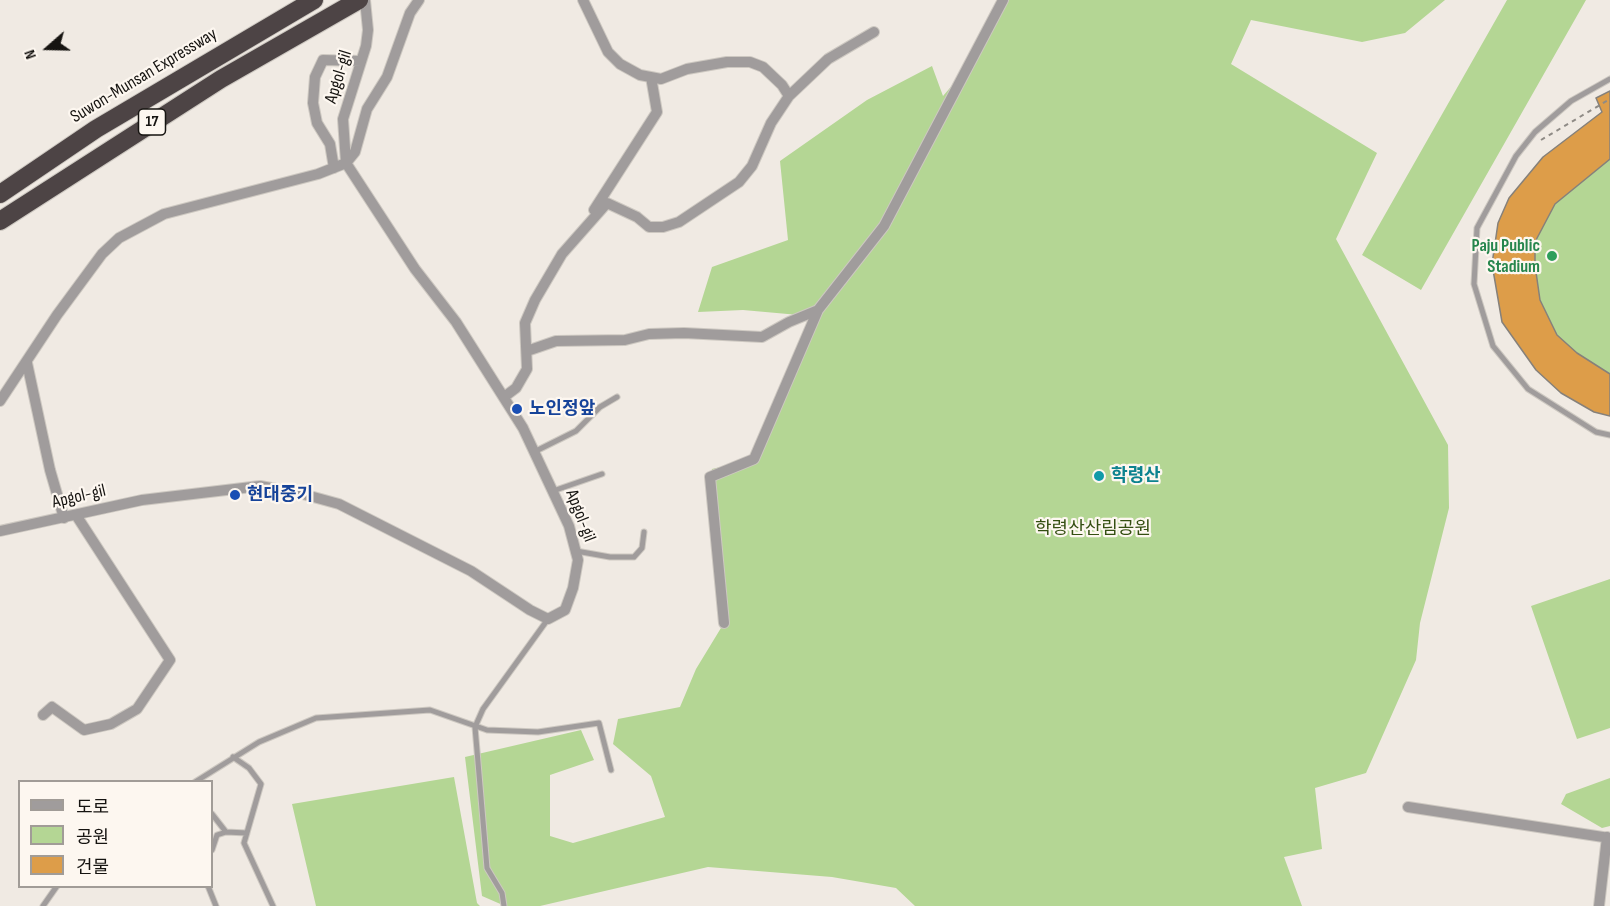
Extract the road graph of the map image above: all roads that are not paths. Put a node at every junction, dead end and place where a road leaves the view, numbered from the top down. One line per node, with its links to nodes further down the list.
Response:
1 (359, 0): 15 (highway, 17)
2 (365, 0): 8 (street, Apgol-gil)
3 (419, 0): 12 (street)
4 (583, 0): 9 (street)
5 (1003, 0): 17 (street)
6 (308, 3): 14 (highway, Suwon-Munsan Expressway / 17)
7 (874, 32): 11 (street)
8 (361, 61): 12 (street, Apgol-gil); 13 (street)
9 (651, 77): 11 (street); 16 (street)
10 (1610, 79): 23 (lane)
11 (789, 96): 16 (street)
12 (346, 163): 13 (street); 20 (street, Apgol-gil)
13 (334, 168): 19 (street)
14 (0, 194)
15 (0, 221)
16 (579, 234): 18 (street)
17 (818, 310): 18 (street); 33 (street)
18 (527, 351): 20 (street)
19 (27, 363): 22 (street); 28 (street)
20 (504, 397): 24 (street, Apgol-gil)
21 (617, 397): 24 (lane)
22 (0, 401)
23 (1610, 435)
24 (534, 452): 26 (street, Apgol-gil)
25 (602, 474): 26 (lane)
26 (553, 491): 31 (street, Apgol-gil)
27 (76, 515): 28 (street, Apgol-gil); 32 (street, Apgol-gil); 34 (street)
28 (64, 518): 29 (street, Apgol-gil)
29 (0, 531)
30 (644, 532): 31 (lane)
31 (576, 551): 32 (street, Apgol-gil)
32 (548, 619): 35 (lane)
33 (724, 623)
34 (43, 715)
35 (475, 727): 36 (lane); 37 (lane); 50 (lane)
36 (233, 757): 38 (lane); 42 (lane)
37 (611, 770)
38 (198, 780)
39 (1408, 807): 43 (street)
40 (213, 815): 41 (lane)
41 (226, 832): 42 (lane); 44 (lane)
42 (247, 833): 49 (lane)
43 (1608, 837): 51 (street)
44 (213, 848)
45 (56, 888): 47 (lane)
46 (209, 888): 48 (lane)
47 (43, 906)
48 (216, 906)
49 (273, 906)
50 (504, 906)
51 (1599, 906)

